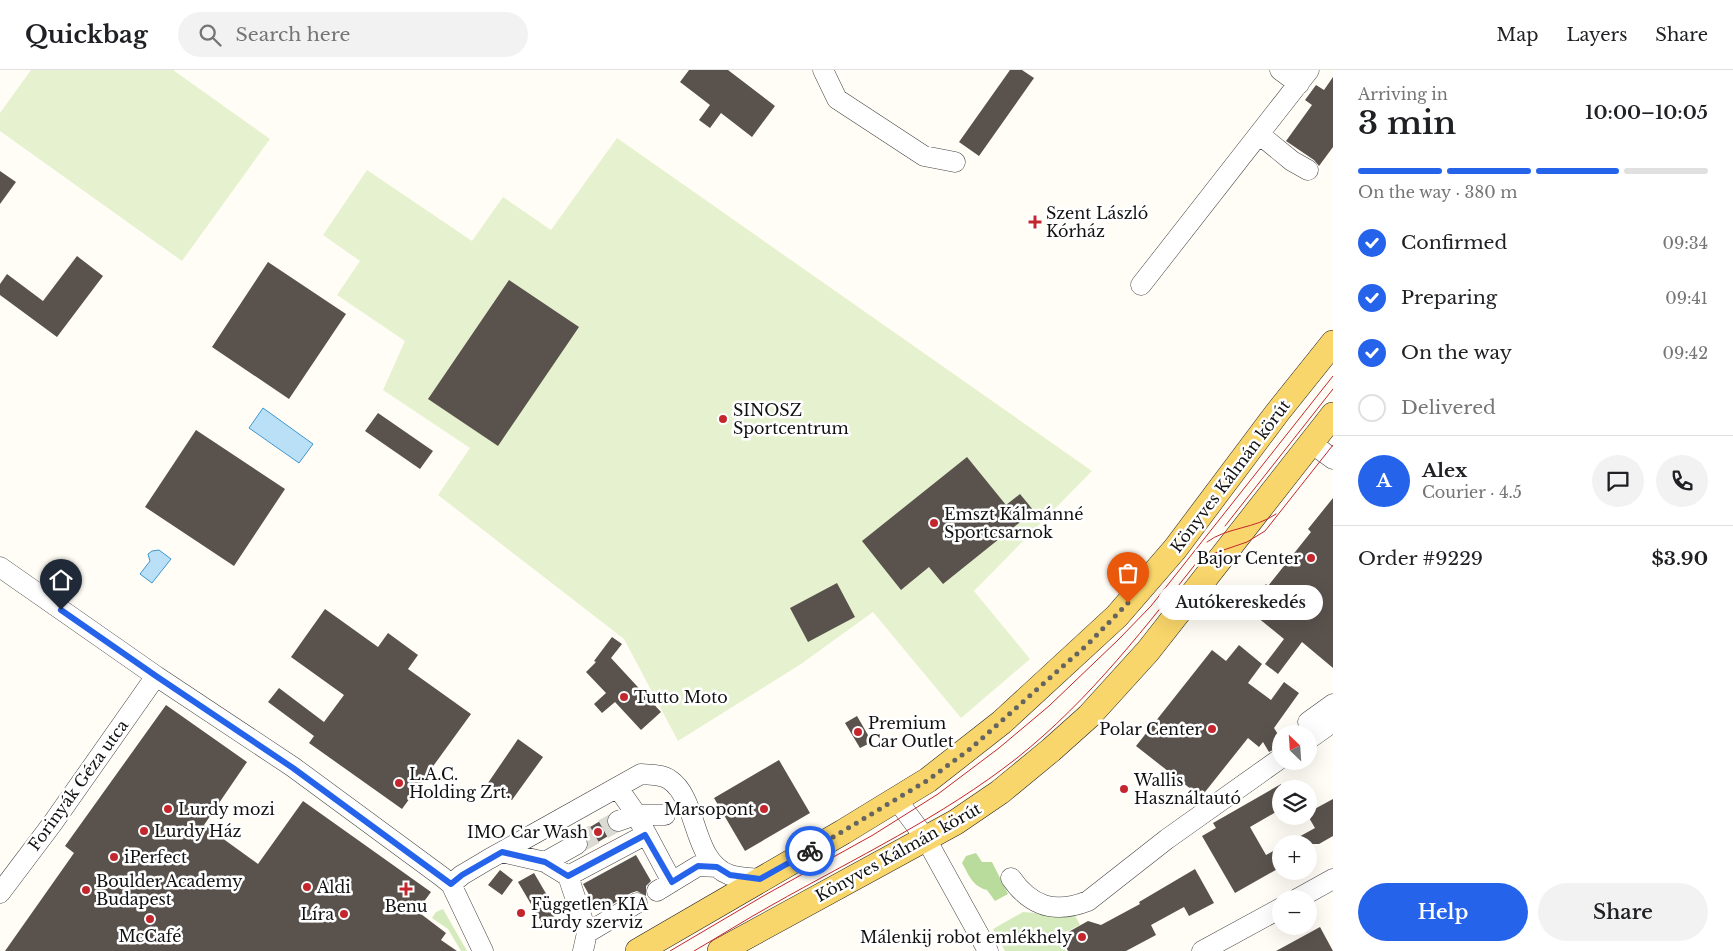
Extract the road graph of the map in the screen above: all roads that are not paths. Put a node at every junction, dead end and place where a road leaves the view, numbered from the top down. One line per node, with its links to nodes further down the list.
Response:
1 (824, 70): 5 (street)
2 (1280, 70): 3 (street)
3 (1302, 75): 4 (street)
4 (1259, 134): 6 (street); 7 (street)
5 (955, 162)
6 (1308, 170)
7 (1141, 285)
8 (1333, 344): 20 (main road, Könyves Kálmán körút)
9 (1333, 415): 10 (main road, Könyves Kálmán körút)
10 (1311, 443): 11 (street); 24 (main road, Könyves Kálmán körút)
11 (1333, 459)
12 (0, 567): 13 (street)
13 (156, 676): 33 (street); 35 (street, Forinyák Géza utca)
14 (1333, 704): 16 (street)
15 (1333, 722): 17 (street)
16 (1314, 725)
17 (1318, 727)
18 (1272, 764): 30 (street)
19 (618, 788): 22 (street); 26 (street); 28 (street)
20 (897, 800): 24 (street); 31 (main road, Könyves Kálmán körút)
21 (666, 815): 22 (street)
22 (627, 818): 23 (street)
23 (645, 835): 28 (street); 29 (street)
24 (926, 839): 41 (main road, Könyves Kálmán körút); 42 (street)
25 (577, 844): 27 (street)
26 (502, 852): 27 (street); 33 (street)
27 (545, 862): 29 (street)
28 (717, 867): 31 (street)
29 (568, 876): 38 (street)
30 (1011, 878)
31 (760, 879): 40 (main road, Könyves Kálmán körút)
32 (1333, 879): 34 (street)
33 (451, 884): 39 (street)
34 (1313, 890)
35 (0, 893)
36 (637, 902): 38 (street)
37 (1272, 913): 43 (street)
38 (585, 942)
39 (483, 951)
40 (638, 951)
41 (720, 951)
42 (988, 951)
43 (1202, 951)

